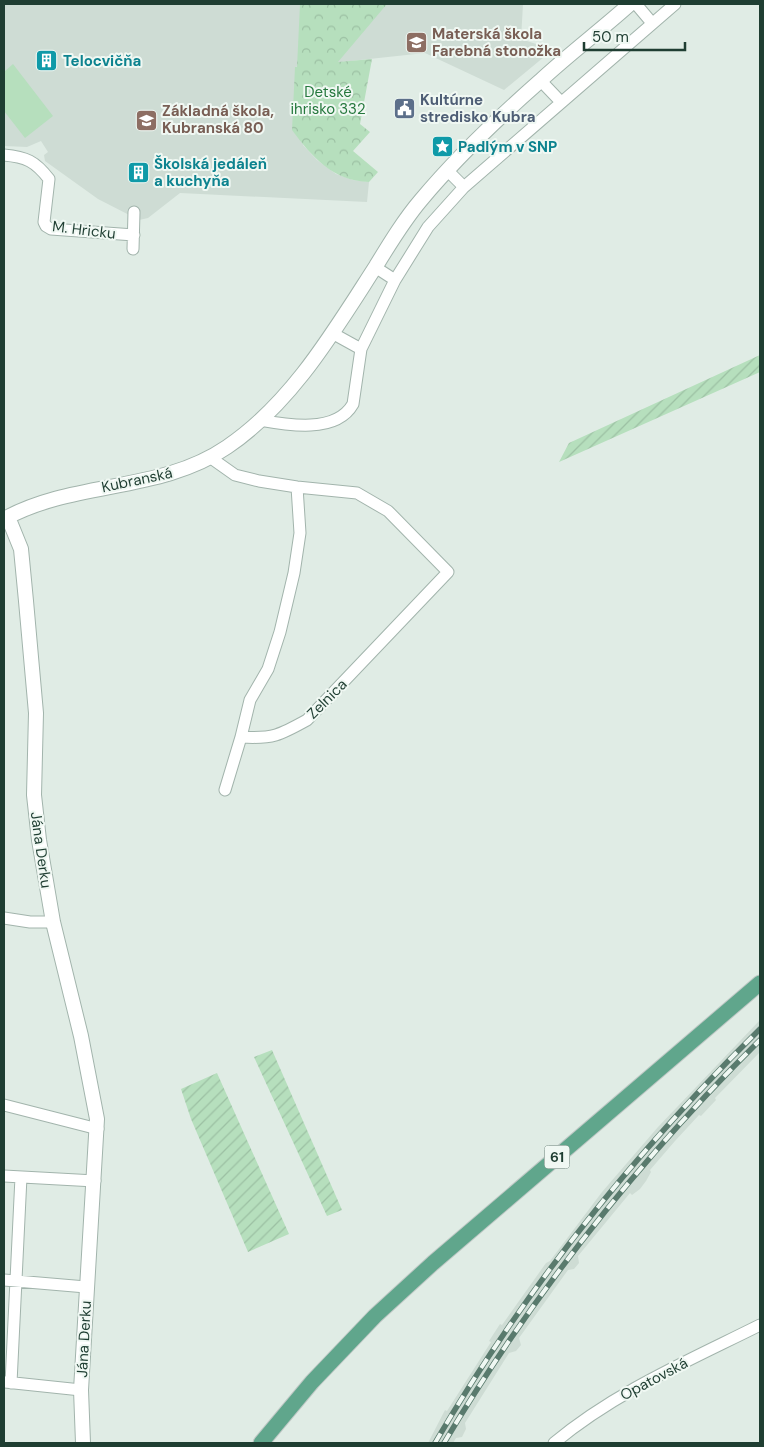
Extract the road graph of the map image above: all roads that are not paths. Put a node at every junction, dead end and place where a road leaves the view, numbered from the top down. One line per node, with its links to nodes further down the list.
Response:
1 (630, 4): 5 (street, Kubranská)
2 (636, 4): 4 (street)
3 (675, 4): 4 (street)
4 (652, 22): 6 (street)
5 (540, 80): 6 (street); 8 (street, Kubranská)
6 (561, 102): 9 (street)
7 (4, 155): 11 (street, M. Hricku)
8 (447, 170): 9 (street); 13 (street, Kubranská)
9 (464, 187): 14 (street)
10 (134, 212): 11 (street, M. Hricku)
11 (134, 235): 12 (street, M. Hricku)
12 (134, 249)
13 (375, 267): 14 (street); 15 (street, Kubranská)
14 (396, 280): 16 (street)
15 (332, 333): 16 (street); 17 (street, Kubranská)
16 (361, 349): 17 (street)
17 (259, 420): 18 (street, Kubranská)
18 (211, 458): 19 (street, Zelnica); 20 (street, Kubranská)
19 (297, 487): 21 (street); 21 (street, Zelnica)
20 (5, 516): 24 (street, Jána Derku)
21 (242, 737): 22 (street)
22 (225, 790)
23 (4, 918): 24 (street)
24 (52, 922): 27 (street, Jána Derku)
25 (760, 982): 38 (main road, 61)
26 (4, 1105): 27 (street)
27 (98, 1129): 30 (street, Jána Derku)
28 (4, 1176): 29 (street)
29 (21, 1177): 30 (street); 32 (street, Jána Derku)
30 (95, 1181): 33 (street, Jána Derku)
31 (4, 1280): 32 (street, Jána Derku)
32 (16, 1281): 33 (street, Jána Derku); 35 (street, Jána Derku)
33 (86, 1287): 36 (street, Jána Derku)
34 (760, 1325): 39 (street, Opatovská)
35 (7, 1382): 36 (street, Jána Derku)
36 (81, 1390): 37 (street, Jána Derku)
37 (83, 1443)
38 (261, 1443)
39 (554, 1443)

